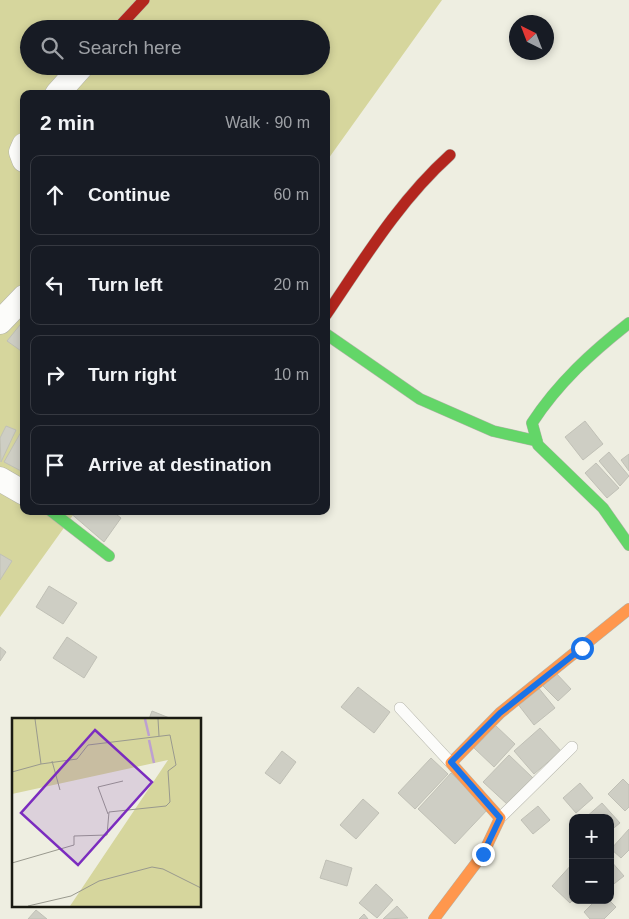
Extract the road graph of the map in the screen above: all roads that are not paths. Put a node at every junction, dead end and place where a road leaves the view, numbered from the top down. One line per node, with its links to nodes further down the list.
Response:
1 (144, 0): 2 (street)
2 (125, 20)
3 (74, 75): 4 (street)
4 (61, 90)
5 (450, 155): 7 (street)
6 (20, 301): 8 (street)
7 (330, 309)
8 (0, 322)
9 (629, 323): 11 (street)
10 (330, 337): 11 (street)
11 (537, 441): 15 (street)
12 (0, 479): 13 (street)
13 (20, 491)
14 (56, 515): 16 (street)
15 (629, 545)
16 (109, 556)
17 (629, 609): 20 (street)
18 (400, 708): 20 (lane)
19 (572, 747): 21 (lane)
20 (451, 762): 21 (street)
21 (500, 818): 22 (street)
22 (434, 919)

